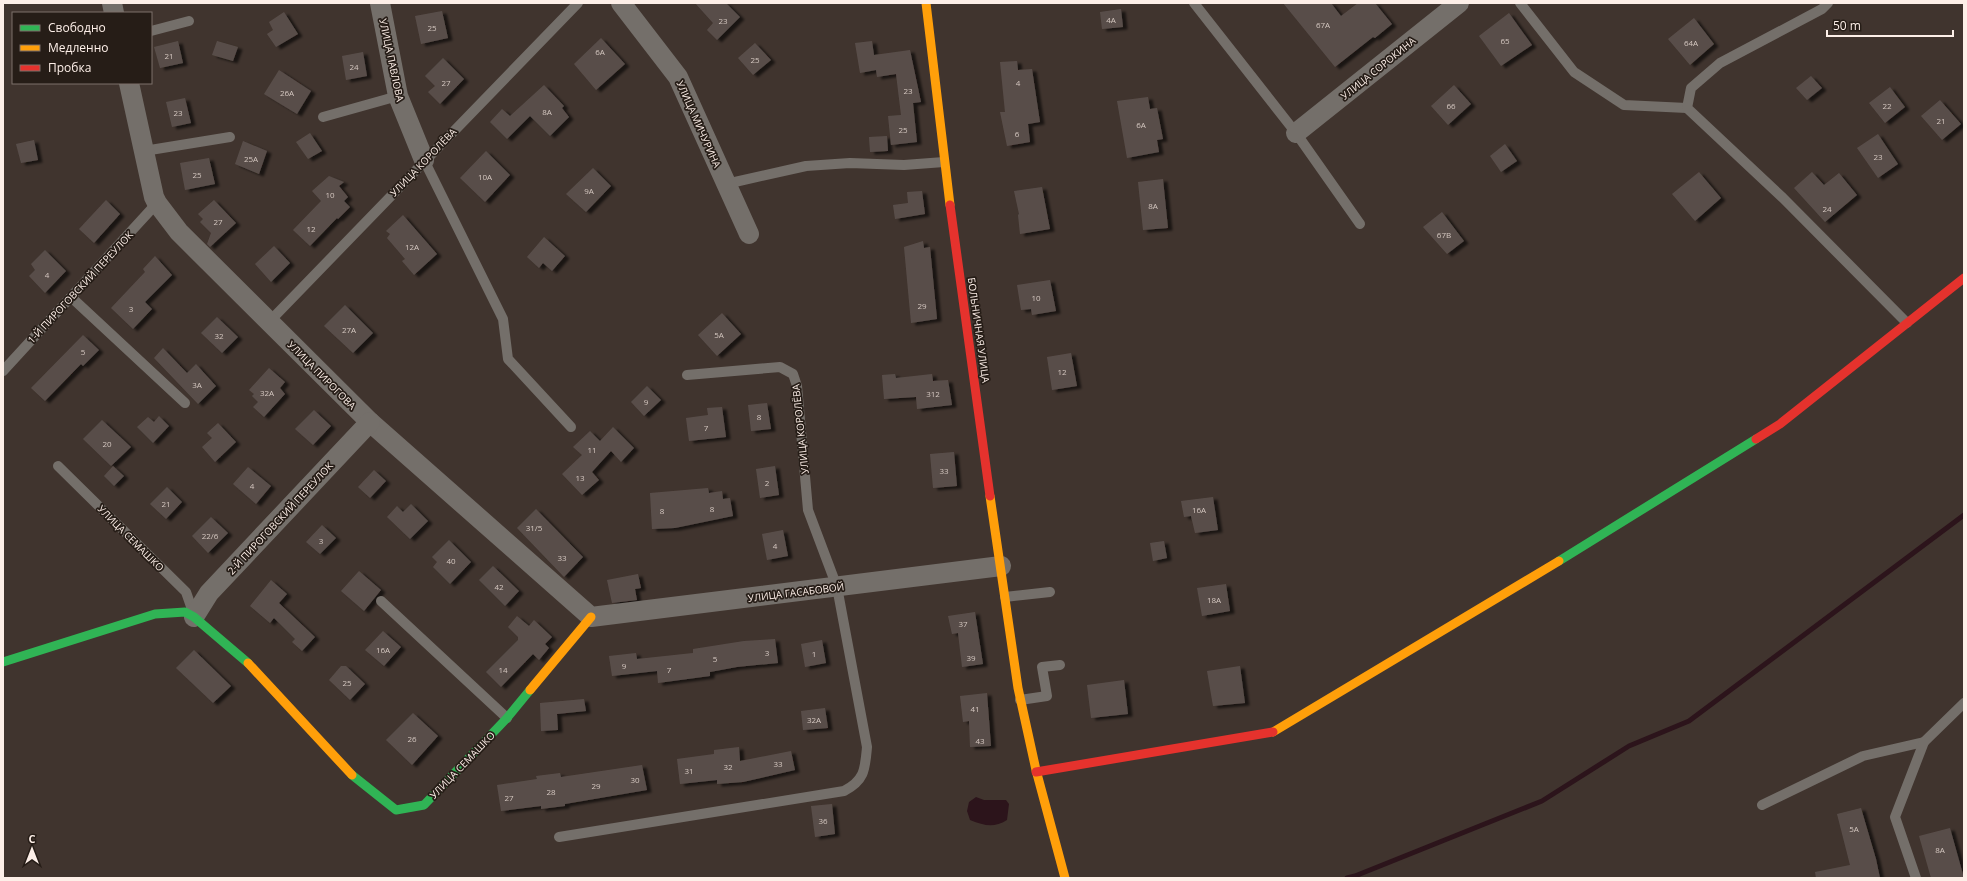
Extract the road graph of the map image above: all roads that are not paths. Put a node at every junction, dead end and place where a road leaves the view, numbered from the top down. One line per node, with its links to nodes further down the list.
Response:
1 (380, 3): 12 (street, УЛИЦА ПАВЛОВА)
2 (578, 3): 18 (lane, УЛИЦА КОРОЛЁВА)
3 (621, 3): 20 (street, УЛИЦА МИЧУРИНА)
4 (926, 3): 19 (street, БОЛЬНИЧНАЯ УЛИЦА)
5 (1194, 3): 15 (lane)
6 (1459, 3): 15 (street, УЛИЦА СОРОКИНА)
7 (1520, 3): 13 (lane)
8 (1828, 3): 13 (lane)
9 (189, 21): 10 (lane)
10 (152, 31)
11 (129, 84): 17 (street, УЛИЦА ПИРОГОВА)
12 (398, 96): 14 (lane); 18 (street, УЛИЦА ПАВЛОВА)
13 (1687, 108): 27 (lane)
14 (323, 117)
15 (1296, 133): 22 (lane)
16 (230, 137): 17 (lane)
17 (144, 151): 21 (street, УЛИЦА ПИРОГОВА)
18 (424, 160): 26 (lane, УЛИЦА КОРОЛЁВА); 32 (lane)
19 (944, 162): 20 (lane); 34 (street, БОЛЬНИЧНАЯ УЛИЦА)
20 (726, 184): 23 (street, УЛИЦА МИЧУРИНА)
21 (157, 204): 25 (lane, 1-Й ПИРОГОВСКИЙ ПЕРЕУЛОК); 26 (street, УЛИЦА ПИРОГОВА)
22 (1360, 224)
23 (749, 234)
24 (1964, 278): 27 (street)
25 (71, 297): 28 (lane, 1-Й ПИРОГОВСКИЙ ПЕРЕУЛОК); 30 (lane)
26 (269, 322): 31 (street, УЛИЦА ПИРОГОВА)
27 (1907, 323): 47 (street)
28 (3, 371)
29 (687, 375): 35 (lane, УЛИЦА КОРОЛЁВА)
30 (185, 403)
31 (370, 422): 39 (street, 2-Й ПИРОГОВСКИЙ ПЕРЕУЛОК); 40 (street, УЛИЦА ПИРОГОВА)
32 (571, 427)
33 (58, 466): 39 (lane, УЛИЦА СЕМАШКО)
34 (1001, 566): 35 (street, УЛИЦА ГАСАБОВОЙ); 37 (street, БОЛЬНИЧНАЯ УЛИЦА)
35 (837, 587): 40 (street, УЛИЦА ГАСАБОВОЙ); 49 (lane)
36 (1050, 592): 37 (lane)
37 (1005, 597): 43 (street, БОЛЬНИЧНАЯ УЛИЦА)
38 (381, 601): 45 (lane)
39 (194, 617): 41 (street, УЛИЦА СЕМАШКО); 45 (street, УЛИЦА СЕМАШКО)
40 (591, 617): 45 (street, УЛИЦА СЕМАШКО)
41 (3, 662)
42 (1060, 664): 43 (lane)
43 (1020, 700): 47 (street, БОЛЬНИЧНАЯ УЛИЦА)
44 (1964, 703): 46 (lane)
45 (507, 718)
46 (1924, 742): 48 (lane); 51 (lane)
47 (1036, 772): 50 (street, БОЛЬНИЧНАЯ УЛИЦА)
48 (1762, 805)
49 (559, 837)
50 (1065, 878)
51 (1916, 878)

